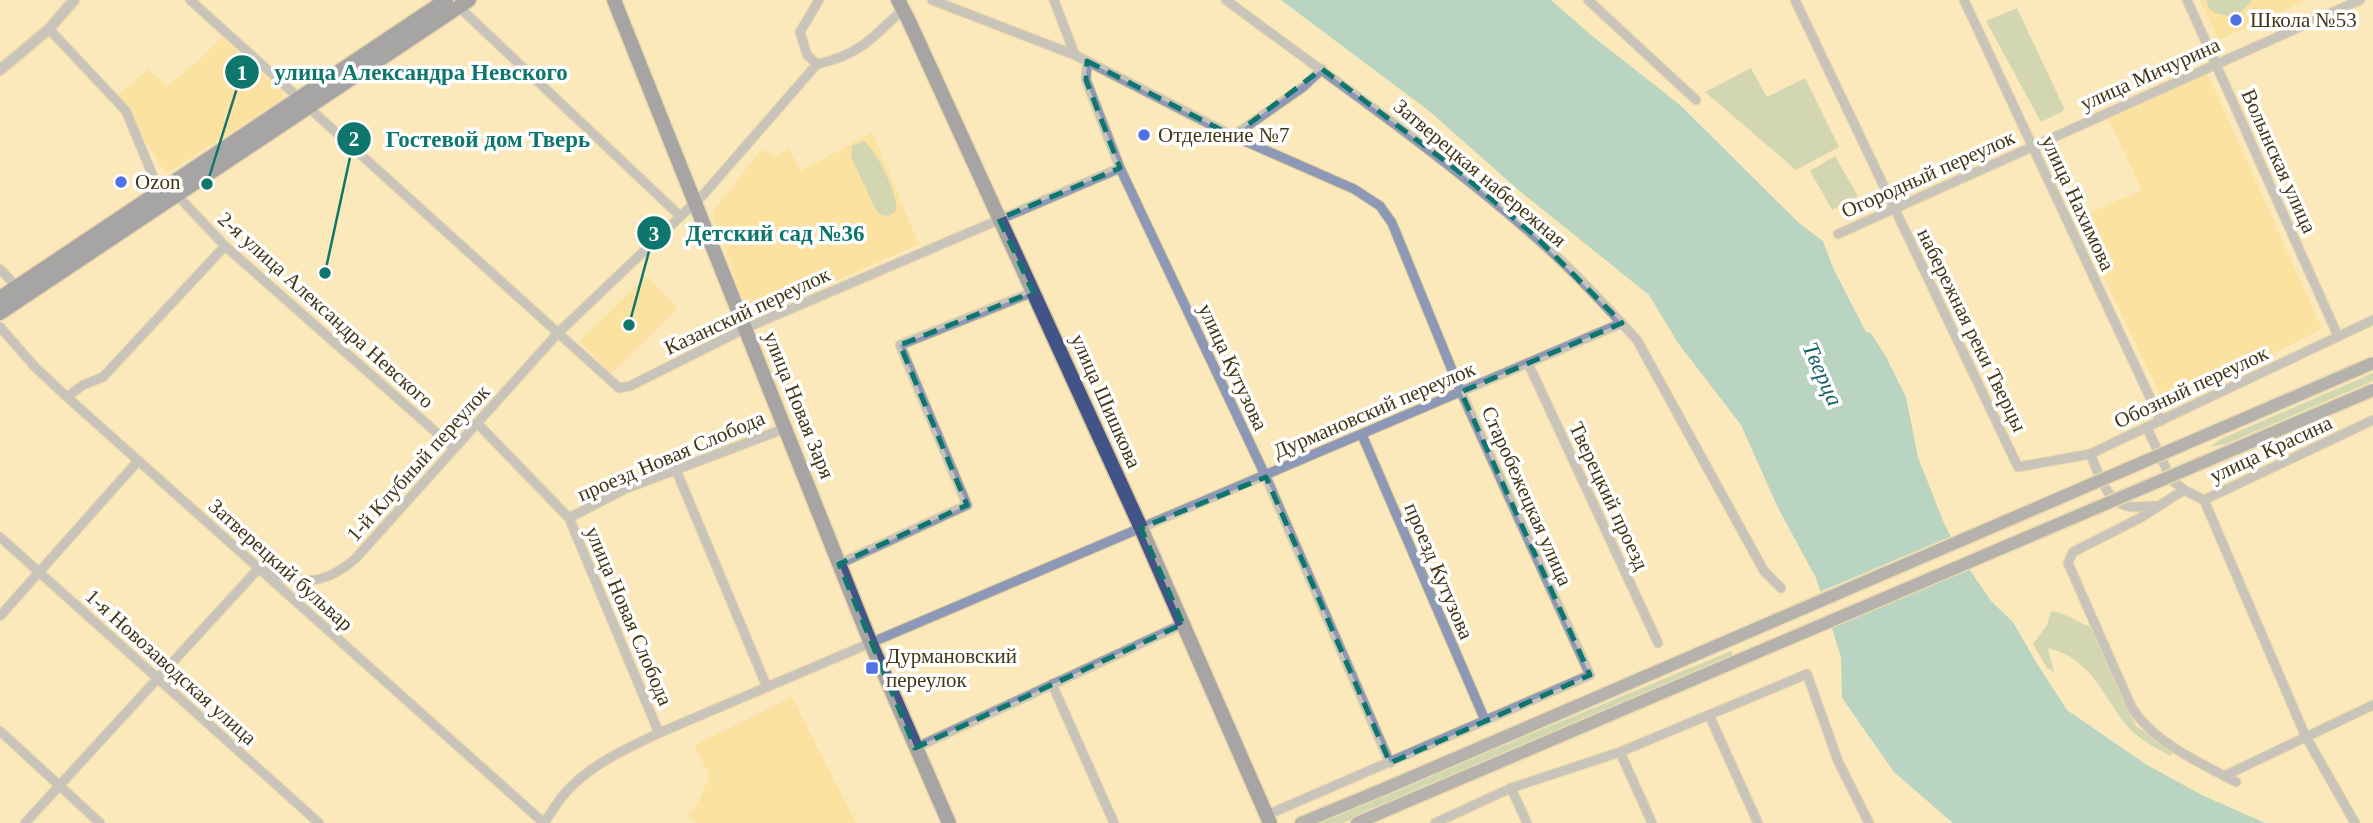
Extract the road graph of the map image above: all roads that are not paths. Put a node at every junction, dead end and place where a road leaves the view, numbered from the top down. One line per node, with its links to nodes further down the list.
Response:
1 (74, 0): 15 (street)
2 (190, 0): 23 (street)
3 (614, 0): 29 (main road, улица Новая Заря)
4 (819, 0): 19 (street)
5 (932, 0): 16 (street, Старобежецкая улица)
6 (1054, 0): 16 (street)
7 (1226, 0): 20 (street, Затверецкая набережная)
8 (1588, 0): 22 (street)
9 (1795, 0): 30 (street, набережная реки Тверцы)
10 (1964, 0): 25 (street, улица Нахимова)
11 (2187, 0): 18 (street, Волынская улица)
12 (2360, 0): 18 (street, улица Мичурина)
13 (458, 2): 23 (main road); 31 (street)
14 (900, 4): 19 (street); 32 (main road, улица Шишкова)
15 (49, 29): 21 (street); 27 (street)
16 (1075, 55): 17 (street, Старобежецкая улица)
17 (1087, 61): 24 (street, Старобежецкая улица); 26 (street, улица Кутузова)
18 (2216, 63): 25 (street, улица Мичурина); 45 (street, Волынская улица)
19 (817, 64): 29 (street, 1-й Клубный переулок)
20 (1322, 69): 24 (street); 41 (street, Затверецкая набережная)
21 (0, 70)
22 (1696, 100)
23 (303, 103): 27 (main road); 28 (main road); 44 (street)
24 (1233, 136): 49 (street, Старобежецкая улица)
25 (2032, 146): 30 (street, Огородный переулок); 52 (street, улица Нахимова)
26 (1120, 168): 32 (street, Казанский переулок); 62 (street, улица Кутузова)
27 (162, 190): 36 (main road)
28 (177, 195): 34 (street, 2-я улица Александра Невского); 39 (main road)
29 (695, 202): 31 (street, 1-й Клубный переулок); 43 (main road, улица Новая Заря)
30 (1894, 209): 33 (street, Огородный переулок); 60 (street, набережная реки Тверцы)
31 (679, 215): 44 (street, 1-й Клубный переулок)
32 (999, 219): 37 (main road, улица Шишкова); 43 (street, Казанский переулок)
33 (1838, 234)
34 (225, 246): 50 (street); 57 (street, 2-я улица Александра Невского)
35 (0, 269): 36 (street)
36 (17, 287): 38 (main road)
37 (1033, 292): 67 (main road, улица Шишкова); 69 (street)
38 (0, 298)
39 (0, 313)
40 (2373, 320): 45 (street, Обозный переулок)
41 (1622, 324): 46 (street, Дурмановский переулок); 72 (street, Затверецкая набережная)
42 (0, 327): 50 (street, Затверецкий бульвар)
43 (746, 328): 44 (street, Казанский переулок); 54 (main road, улица Новая Заря)
44 (558, 333): 53 (street, 1-й Клубный переулок)
45 (2338, 336): 52 (street, Обозный переулок)
46 (1528, 363): 49 (street, Дурмановский переулок); 75 (street, Тверецкий проезд)
47 (2373, 363): 100 (main road, bridge)
48 (2373, 390): 101 (main road, bridge)
49 (1461, 392): 56 (street, Дурмановский переулок); 82 (street, Старобежецкая улица)
50 (67, 397): 59 (street, Затверецкий бульвар)
51 (2373, 420): 64 (street, улица Красина)
52 (2161, 421): 55 (street, Обозный переулок)
53 (477, 424): 57 (street, 1-й Клубный переулок); 66 (street, улица Новая Слобода)
54 (786, 428): 61 (street, проезд Новая Слобода); 69 (main road, улица Новая Заря)
55 (2147, 428): 58 (street, Обозный переулок); 63 (street)
56 (1362, 435): 62 (street, Дурмановский переулок); 82 (street, проезд Кутузова)
57 (454, 448): 70 (street, 1-й Клубный переулок)
58 (2090, 454): 60 (street, Обозный переулок); 65 (street)
59 (138, 461): 70 (street, Затверецкий бульвар); 71 (street)
60 (2018, 467)
61 (676, 470): 66 (street, проезд Новая Слобода); 79 (street)
62 (1266, 477): 67 (street, Дурмановский переулок); 88 (street, улица Кутузова)
63 (2184, 490): 64 (street, улица Красина); 65 (street)
64 (2204, 500): 85 (street)
65 (2156, 506): 89 (street)
66 (569, 518): 84 (street, улица Новая Слобода)
67 (1140, 528): 74 (main road, улица Шишкова); 76 (street, Дурмановский переулок)
68 (0, 537): 71 (street, 1-я Новозаводская улица)
69 (839, 564): 76 (main road, улица Новая Заря)
70 (259, 568): 77 (street); 97 (street, Затверецкий бульвар)
71 (39, 572): 73 (street); 77 (street, 1-я Новозаводская улица)
72 (1781, 588)
73 (0, 616)
74 (1183, 624): 78 (street); 93 (main road, улица Шишкова)
75 (1658, 643)
76 (871, 644): 79 (street, Дурмановский переулок); 86 (main road, улица Новая Заря)
77 (158, 680): 91 (street); 96 (street, 1-я Новозаводская улица)
78 (1052, 684): 86 (street); 99 (street)
79 (767, 687): 84 (street, Дурмановский переулок)
80 (2373, 705): 85 (street)
81 (1709, 715): 87 (street); 105 (street); 106 (street)
82 (1485, 720): 88 (street)
83 (0, 731): 91 (street)
84 (659, 733): 97 (street, Дурмановский переулок)
85 (2305, 735): 89 (street); 107 (street)
86 (915, 748): 98 (main road, улица Новая Заря)
87 (1620, 752): 92 (street); 104 (street)
88 (1390, 763): 93 (street)
89 (2224, 776): 90 (street)
90 (2236, 782)
91 (59, 786): 94 (street); 95 (street)
92 (1510, 788): 102 (street); 103 (street)
93 (1268, 819)
94 (25, 823)
95 (100, 823)
96 (318, 823)
97 (544, 823)
98 (949, 823)
99 (1114, 823)
100 (1301, 823)
101 (1357, 823)
102 (1435, 823)
103 (1527, 823)
104 (1652, 823)
105 (1758, 823)
106 (1869, 823)
107 (2355, 823)

